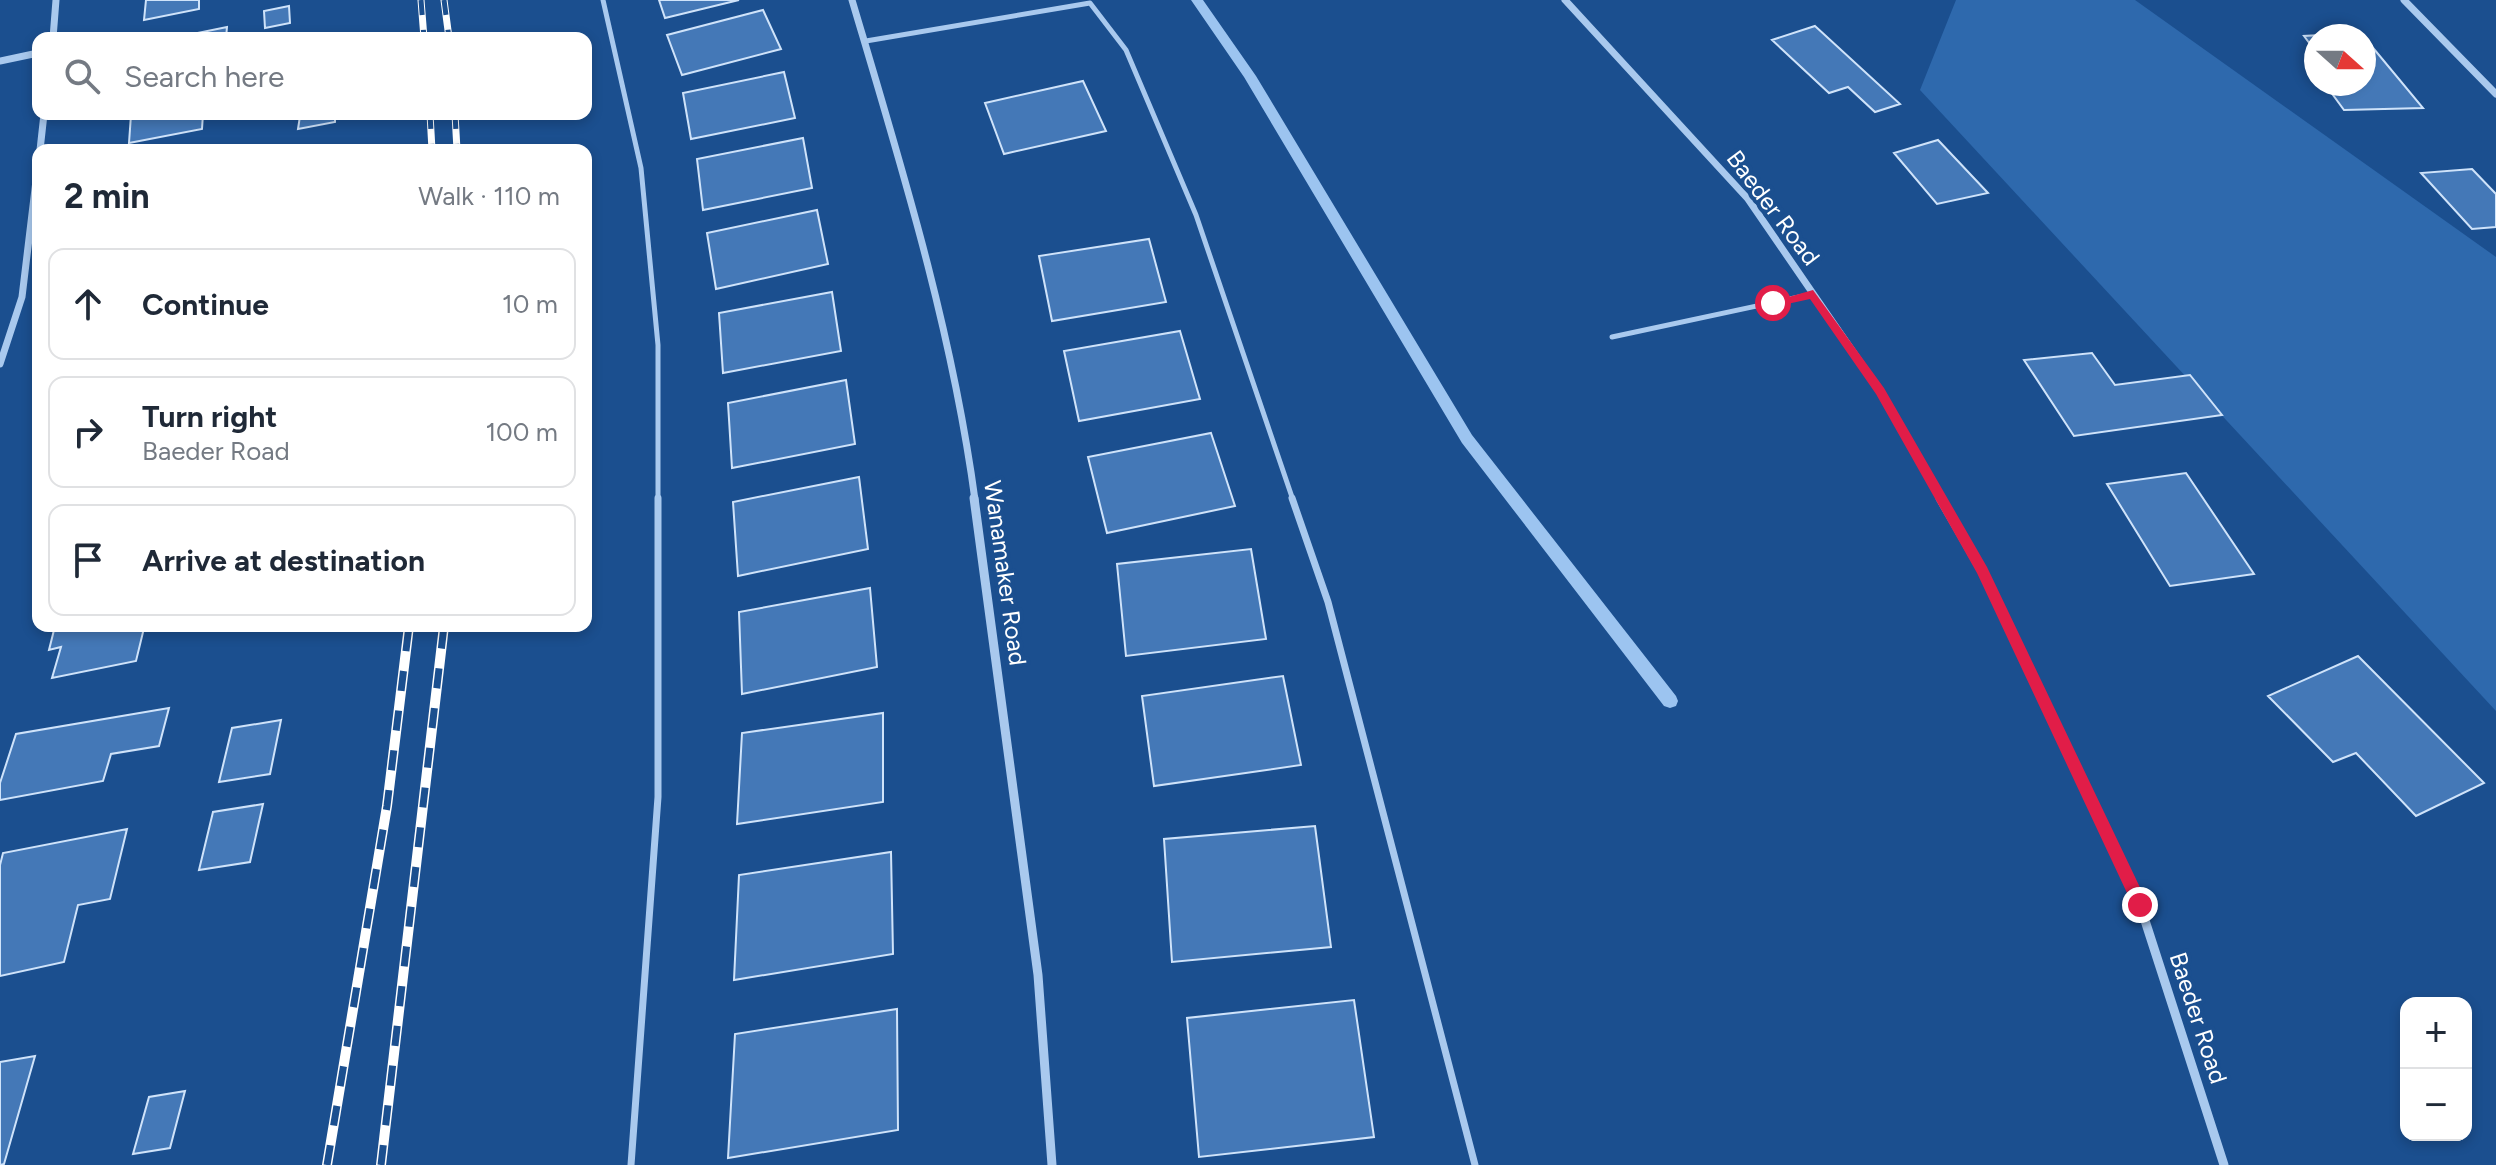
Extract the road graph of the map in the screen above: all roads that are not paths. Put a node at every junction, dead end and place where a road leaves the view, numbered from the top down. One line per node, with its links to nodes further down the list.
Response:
1 (56, 0): 6 (street)
2 (603, 0): 17 (lane)
3 (852, 0): 7 (street, Wanamaker Road)
4 (1565, 0): 14 (street, Baeder Road)
5 (2404, 0): 10 (street)
6 (53, 32)
7 (866, 41): 18 (street, Wanamaker Road); 19 (lane)
8 (32, 54): 9 (street)
9 (0, 61)
10 (2496, 94)
11 (43, 120): 12 (street)
12 (41, 144)
13 (32, 214): 16 (street)
14 (1813, 294): 15 (lane); 20 (street, Baeder Road)
15 (1612, 337)
16 (0, 364)
17 (631, 1165)
18 (1052, 1165)
19 (1475, 1165)
20 (2224, 1165)

